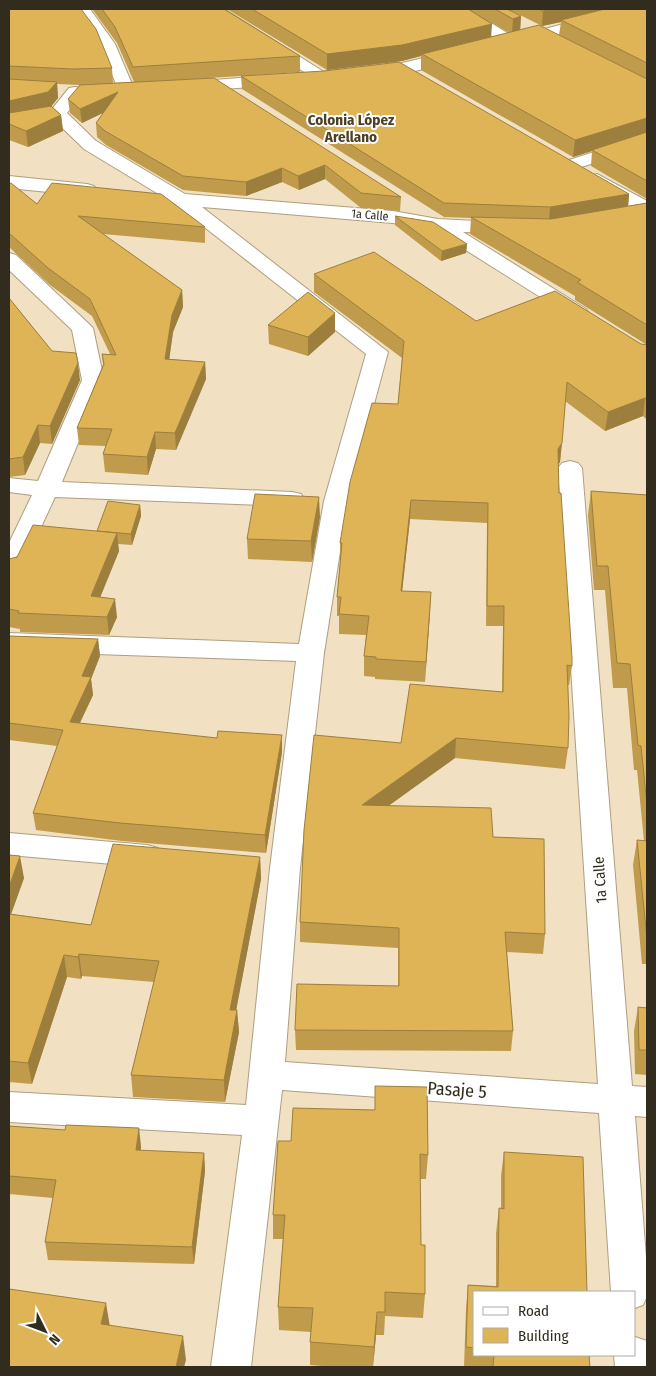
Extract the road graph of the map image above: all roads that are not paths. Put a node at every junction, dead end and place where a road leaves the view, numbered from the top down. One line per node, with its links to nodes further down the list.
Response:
1 (82, 9): 20 (street)
2 (214, 9): 14 (street)
3 (446, 9): 9 (street)
4 (572, 9): 6 (street)
5 (638, 9): 6 (street)
6 (596, 20): 8 (street)
7 (516, 22): 8 (street)
8 (541, 35): 9 (street); 10 (street)
9 (511, 42): 11 (street)
10 (559, 44)
11 (493, 46)
12 (474, 51): 13 (street)
13 (402, 68): 14 (street); 15 (street)
14 (324, 77): 16 (street)
15 (427, 83)
16 (219, 85): 17 (street); 21 (street)
17 (173, 88)
18 (145, 90): 20 (street)
19 (110, 91): 20 (street)
20 (127, 91)
21 (241, 100)
22 (63, 101): 30 (street)
23 (647, 140): 25 (street)
24 (555, 155): 25 (street)
25 (572, 165): 31 (street)
26 (9, 182): 27 (street)
27 (105, 192)
28 (143, 196): 30 (street, 1a Calle)
29 (396, 198): 33 (street)
30 (182, 200): 33 (street, 1a Calle); 40 (street)
31 (647, 211): 32 (street)
32 (618, 217)
33 (438, 224): 34 (street, 1a Calle); 36 (street)
34 (521, 228)
35 (9, 259): 39 (street)
36 (597, 324)
37 (570, 468): 49 (street, 1a Calle)
38 (9, 485): 39 (street)
39 (47, 489): 40 (street); 41 (street)
40 (336, 501): 43 (street)
41 (9, 568)
42 (9, 642): 43 (street)
43 (310, 653): 47 (street)
44 (9, 844): 45 (street)
45 (176, 858)
46 (255, 866): 47 (street)
47 (285, 868): 48 (street)
48 (267, 1075): 49 (street, Pasaje 5); 51 (street)
49 (632, 1102): 52 (street, 1a Calle)
50 (9, 1107): 51 (street)
51 (261, 1121): 53 (street)
52 (630, 1291)
53 (231, 1367)

